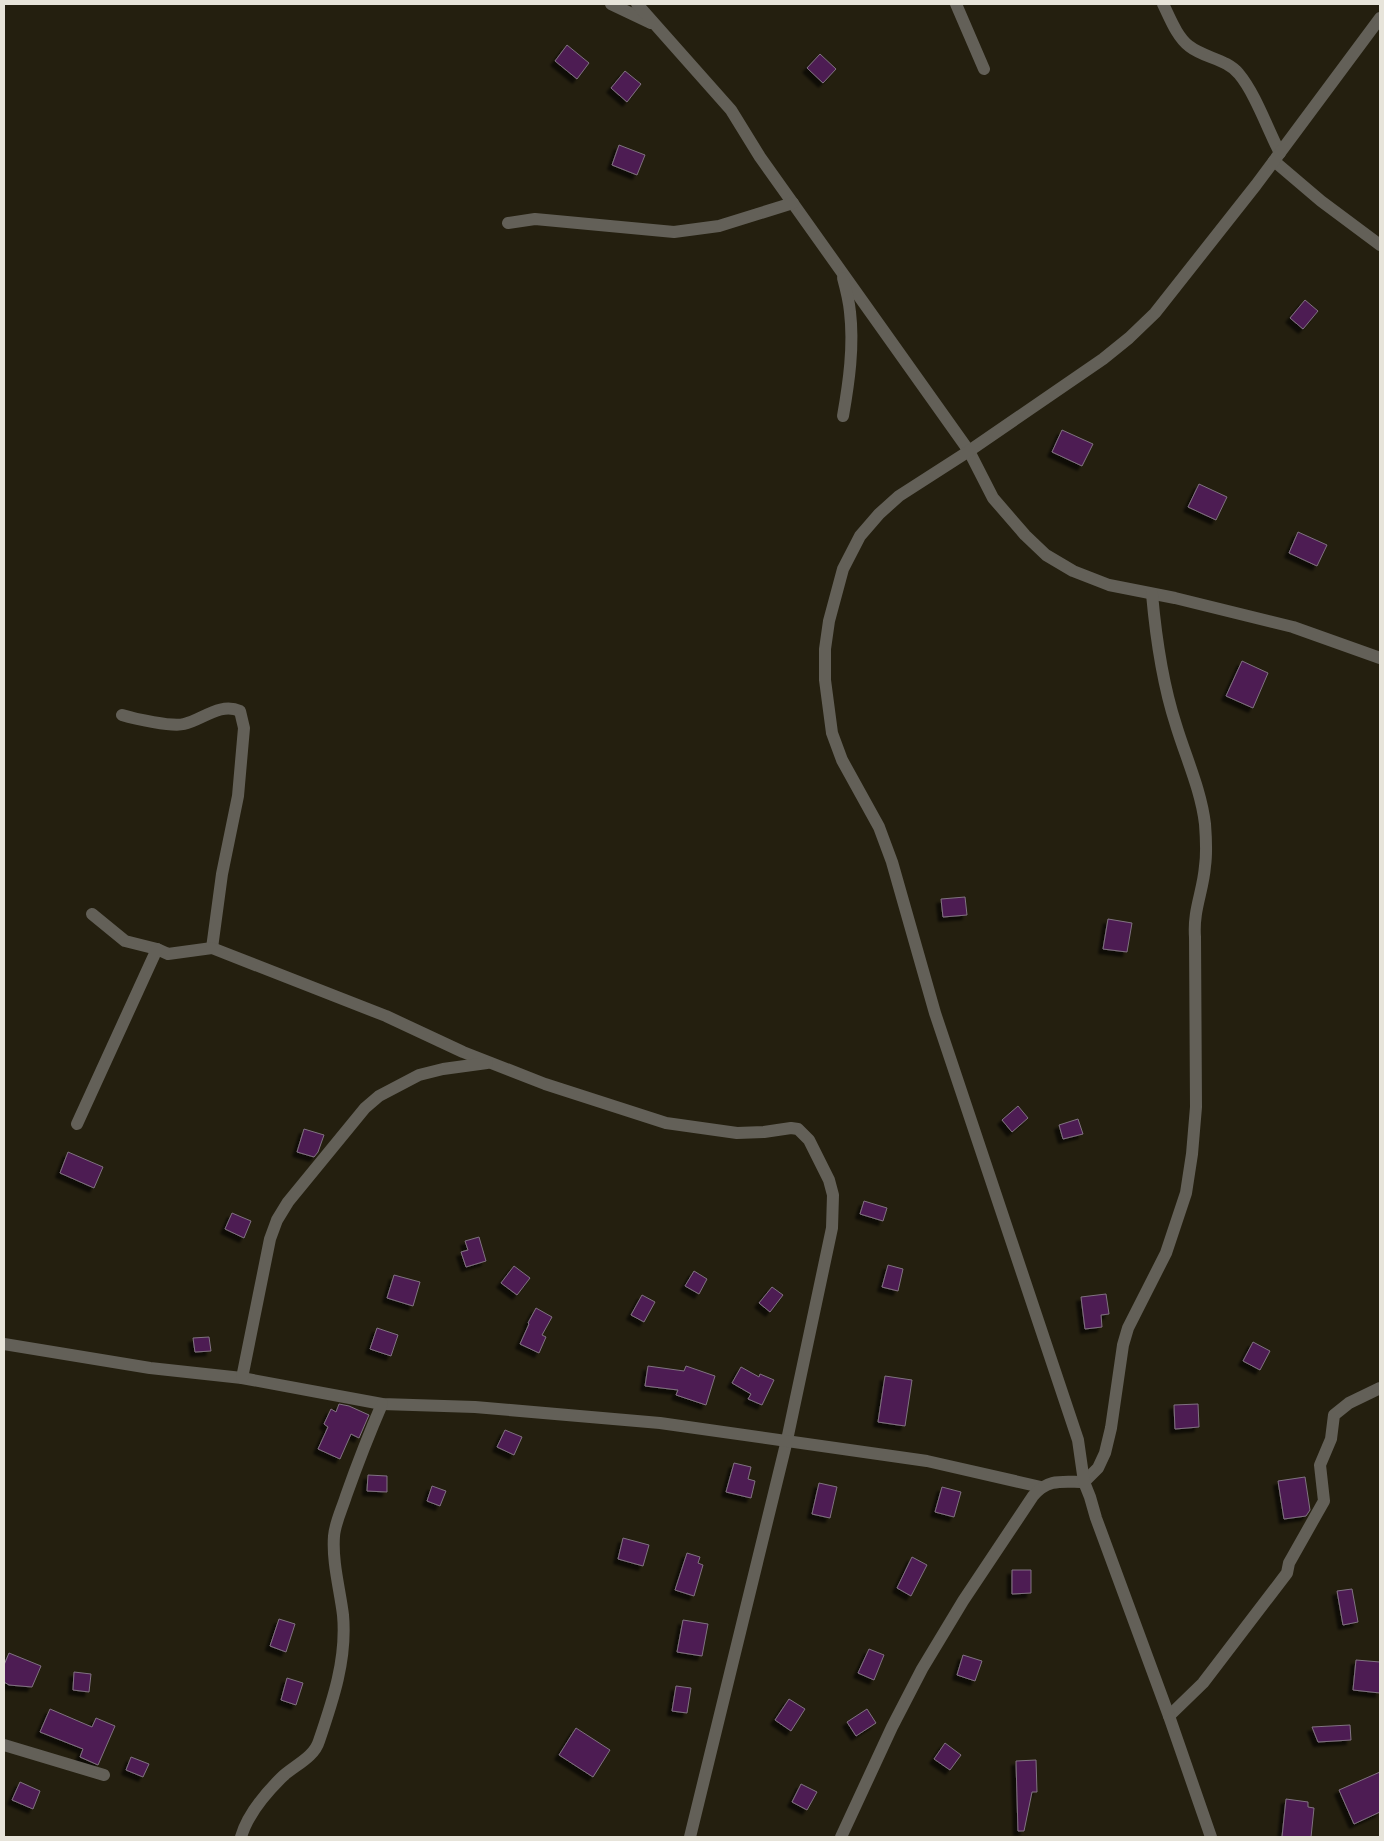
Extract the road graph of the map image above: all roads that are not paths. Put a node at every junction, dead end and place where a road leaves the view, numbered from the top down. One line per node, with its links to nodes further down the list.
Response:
1 (611, 4): 6 (street)
2 (637, 4): 6 (street)
3 (956, 4): 7 (street)
4 (1163, 4): 8 (street)
5 (1380, 18): 8 (street)
6 (653, 24): 9 (street)
7 (984, 69)
8 (1277, 157): 11 (street); 14 (street)
9 (793, 203): 10 (street); 12 (street)
10 (508, 223)
11 (1380, 245)
12 (842, 270): 13 (street); 14 (street)
13 (843, 416)
14 (969, 451): 15 (street); 28 (street)
15 (1152, 594): 16 (street); 28 (street)
16 (1380, 658)
17 (122, 715): 19 (street)
18 (92, 914): 20 (street)
19 (212, 948): 20 (street); 21 (street)
20 (157, 949): 22 (street)
21 (491, 1062): 24 (street); 27 (street)
22 (77, 1124)
23 (4, 1344): 24 (street)
24 (242, 1378): 26 (street)
25 (1380, 1388): 30 (street)
26 (382, 1404): 27 (street); 33 (street)
27 (787, 1440): 29 (street); 34 (street)
28 (1084, 1482): 29 (street); 30 (street)
29 (1041, 1487): 35 (street)
30 (1170, 1716): 36 (street)
31 (4, 1744): 32 (street)
32 (104, 1775)
33 (241, 1837)
34 (690, 1837)
35 (841, 1837)
36 (1211, 1837)

